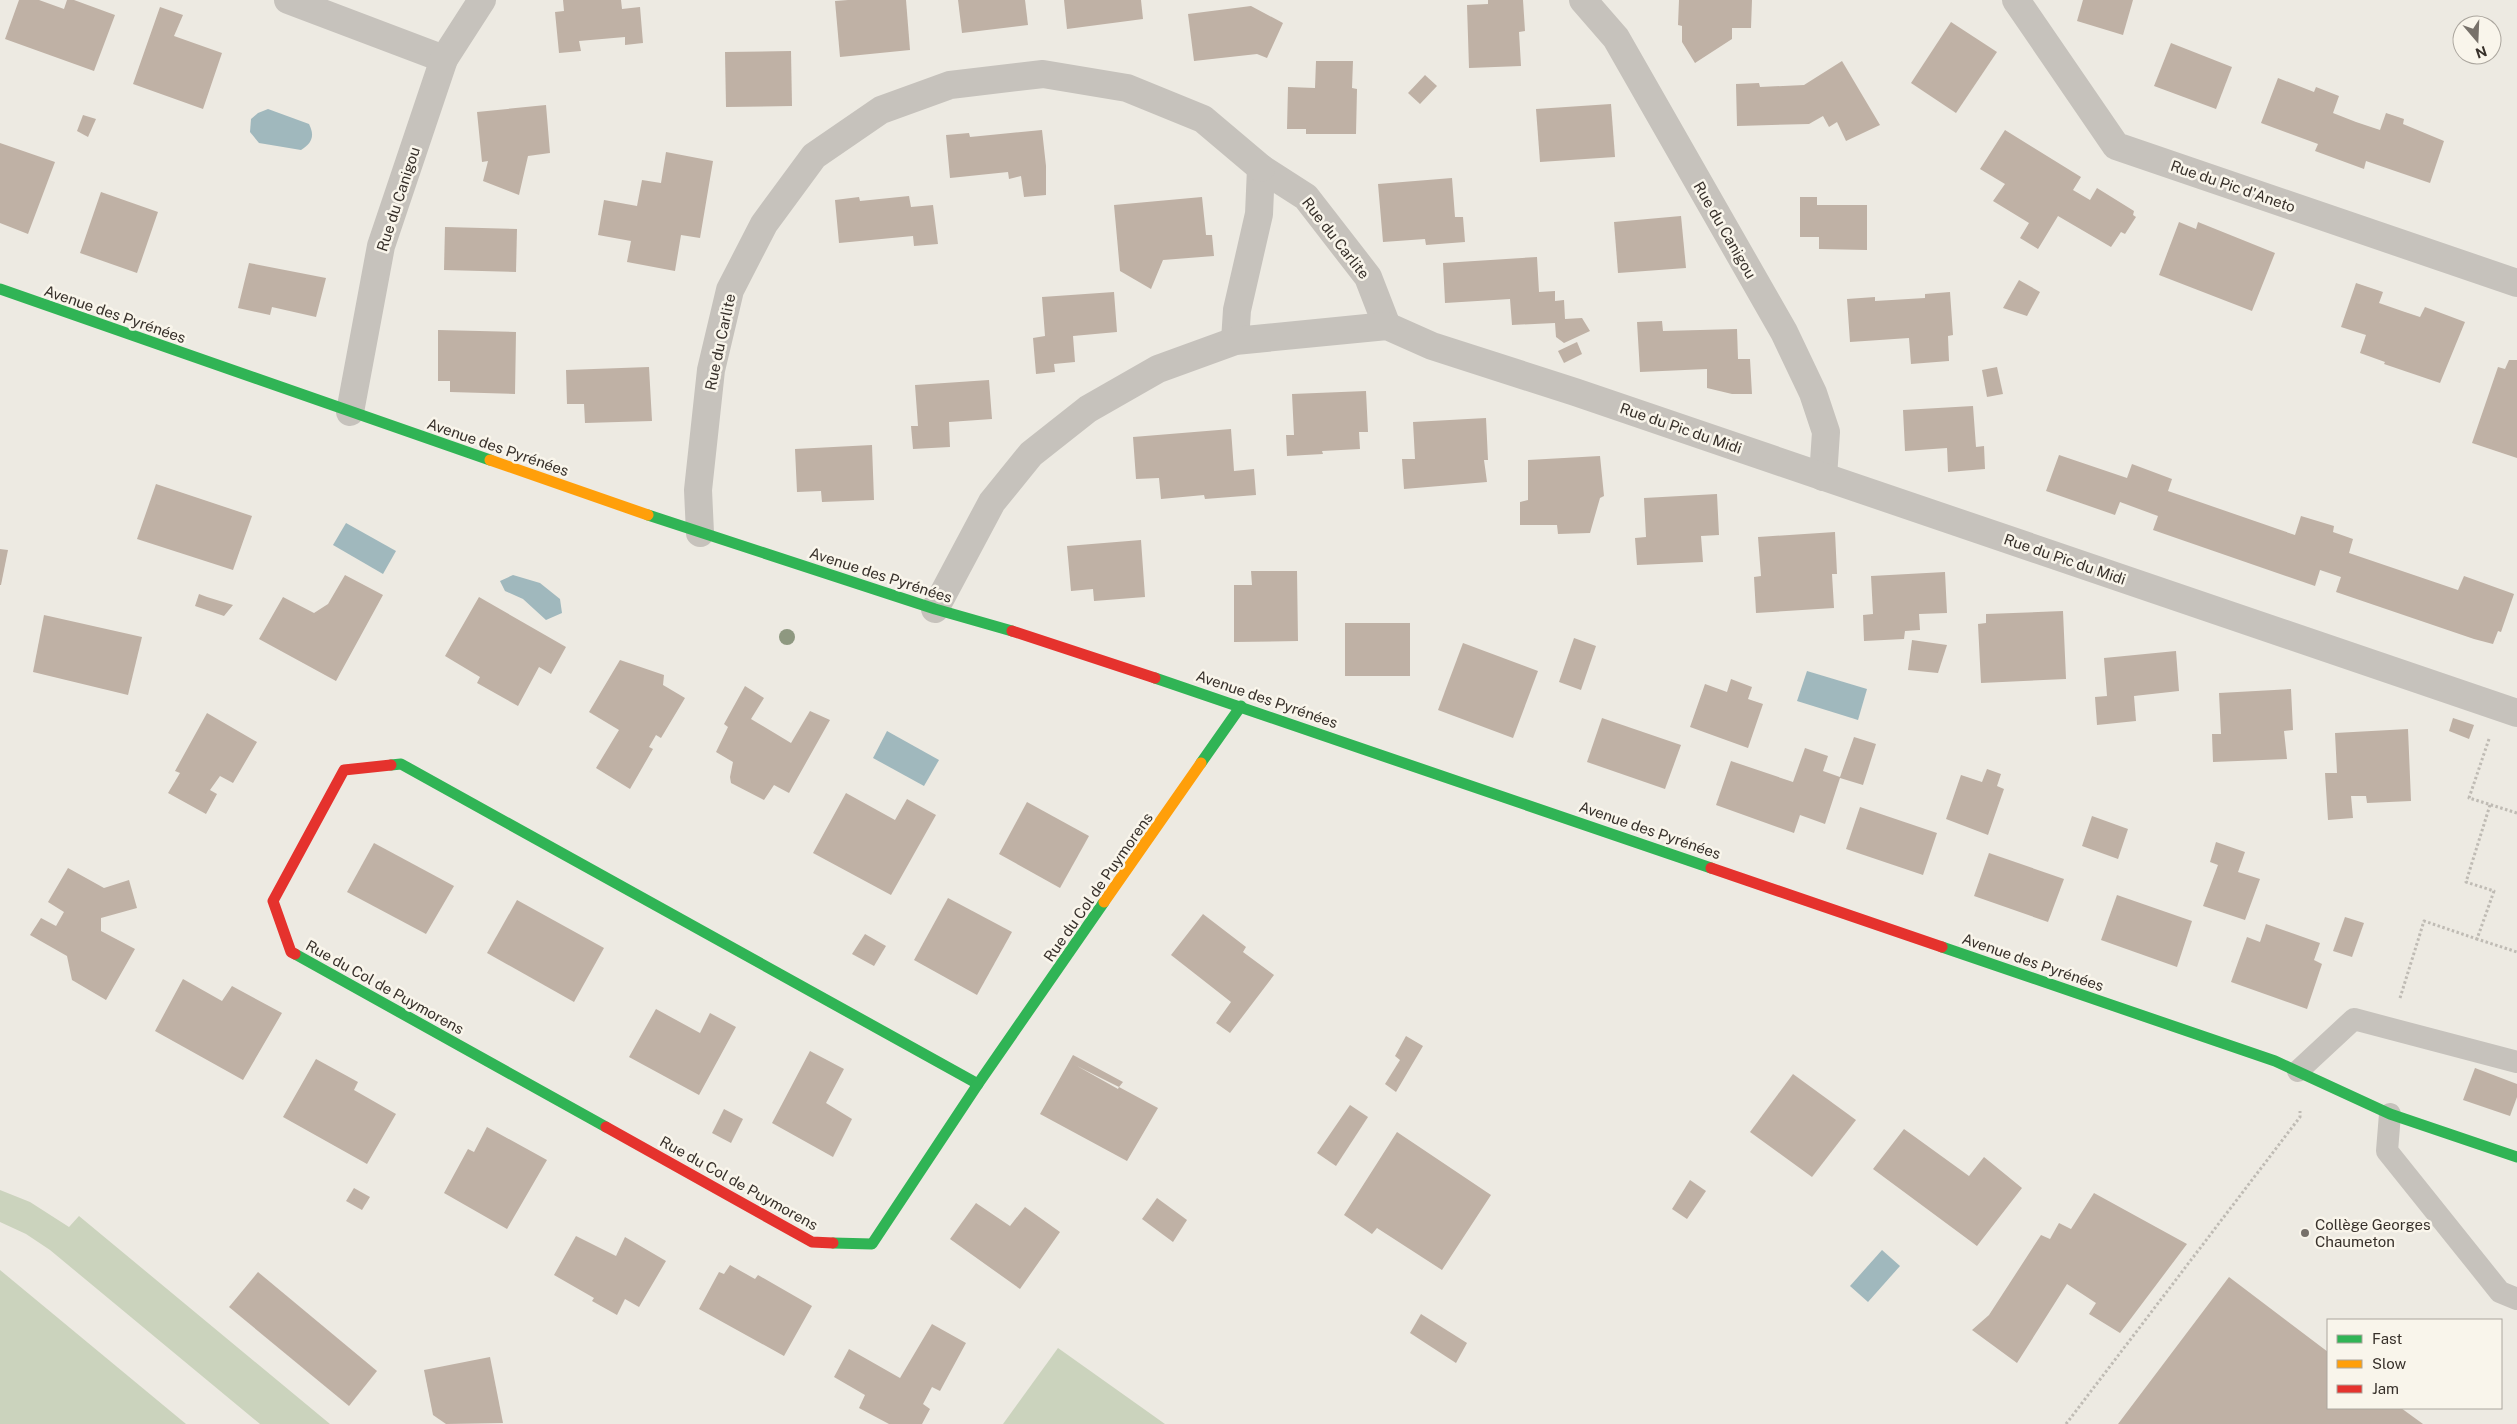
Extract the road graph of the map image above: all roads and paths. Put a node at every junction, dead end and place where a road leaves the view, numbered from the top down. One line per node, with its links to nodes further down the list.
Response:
1 (288, 0): 5 (street)
2 (482, 0): 5 (street, Rue du Canigou)
3 (1583, 0): 12 (street, Rue du Canigou)
4 (2016, 0): 7 (street, Rue du Pic d'Aneto)
5 (444, 59): 11 (street, Rue du Canigou)
6 (1261, 168): 9 (street, Rue du Carlite); 10 (street); 13 (street, Rue du Carlite)
7 (2517, 283)
8 (0, 289): 11 (main road, Avenue des Pyrénées)
9 (1387, 326): 10 (street, Rue du Pic du Midi); 12 (street, Rue du Pic du Midi)
10 (1235, 341): 14 (street, Rue du Pic du Midi)
11 (350, 412): 13 (main road, Avenue des Pyrénées)
12 (1823, 477): 16 (street, Rue du Pic du Midi)
13 (700, 533): 14 (main road, Avenue des Pyrénées)
14 (935, 609): 15 (main road, Avenue des Pyrénées)
15 (1241, 706): 24 (main road, Avenue des Pyrénées); 25 (main road, Rue du Col de Puymorens)
16 (2515, 707)
17 (2489, 739): 18 (path)
18 (2490, 804): 19 (path); 20 (path)
19 (2517, 813)
20 (2477, 939): 21 (path); 22 (path)
21 (2517, 952)
22 (2406, 977)
23 (2517, 1062): 24 (lane)
24 (2298, 1071): 27 (main road, Avenue des Pyrénées)
25 (978, 1084): 25 (main road, Rue du Col de Puymorens)
26 (2299, 1104): 30 (path)
27 (2390, 1114): 28 (main road, Avenue des Pyrénées); 29 (lane)
28 (2517, 1157)
29 (2517, 1299)
30 (2066, 1424)

